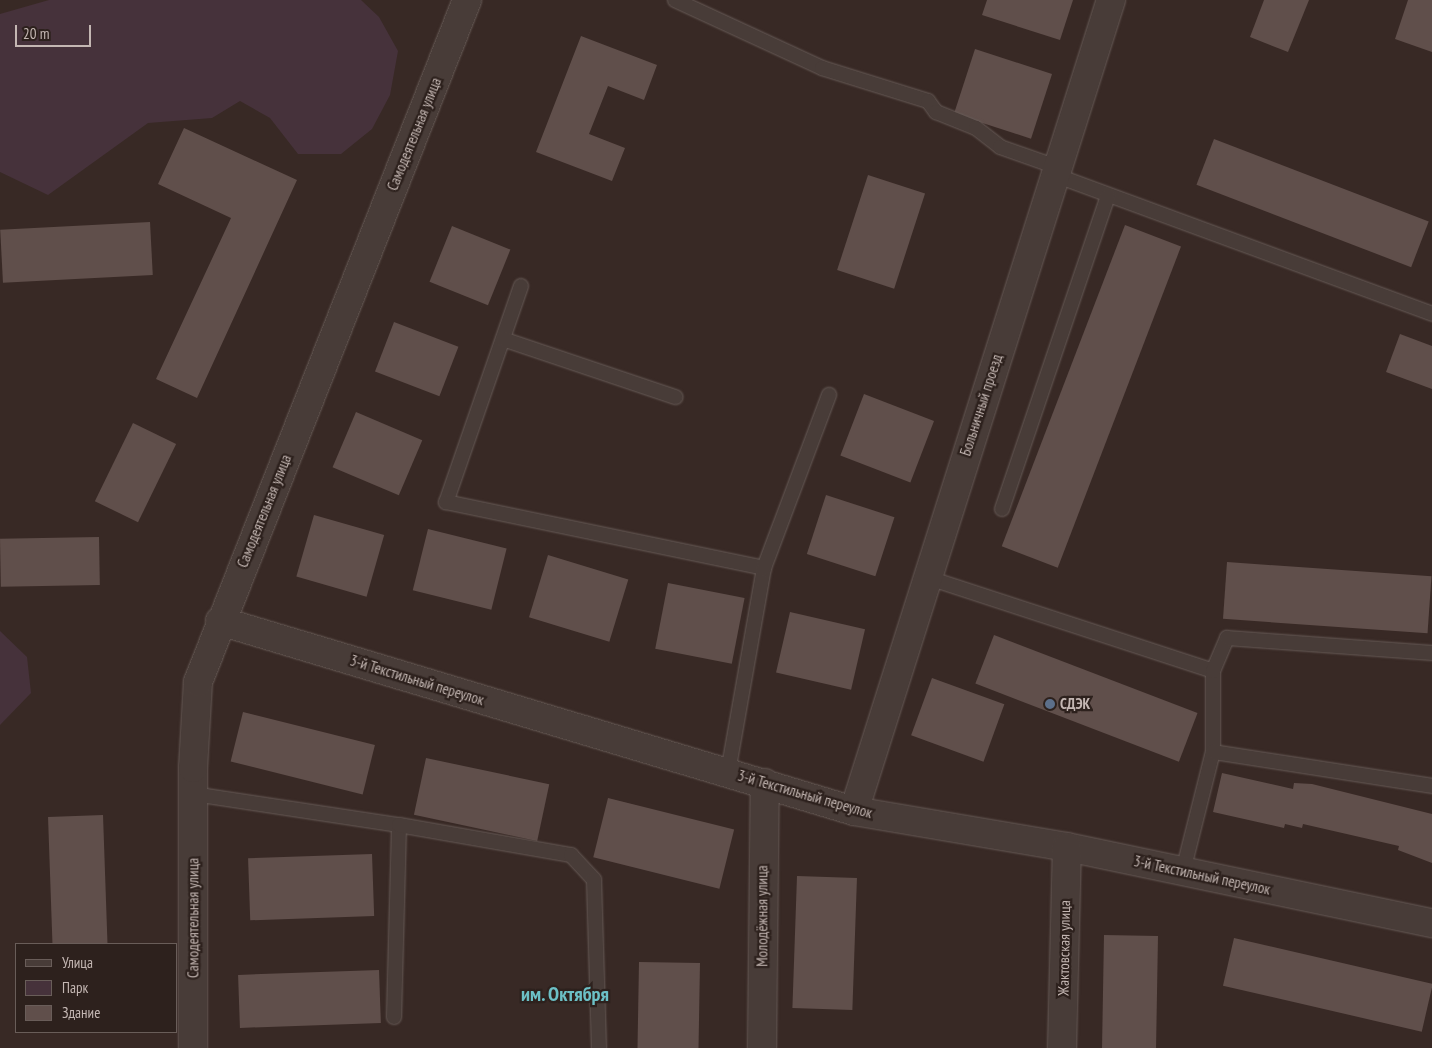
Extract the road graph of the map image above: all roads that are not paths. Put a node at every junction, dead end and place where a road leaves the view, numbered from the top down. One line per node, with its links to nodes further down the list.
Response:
1 (468, 0): 14 (street, Самодеятельная улица)
2 (675, 0): 4 (lane)
3 (1111, 0): 4 (street, Больничный проезд)
4 (1056, 171): 5 (lane); 13 (street, Больничный проезд)
5 (1108, 195): 7 (lane); 11 (lane)
6 (521, 286): 8 (lane)
7 (1432, 314)
8 (503, 339): 10 (lane); 12 (lane)
9 (829, 395): 12 (lane)
10 (675, 397)
11 (1002, 509)
12 (764, 568): 18 (lane)
13 (926, 577): 16 (lane); 22 (street, Больничный проезд)
14 (220, 622): 18 (street, 3-й Текстильный переулок); 21 (street, Самодеятельная улица)
15 (1432, 653): 16 (lane)
16 (1213, 671): 17 (lane)
17 (1213, 752): 20 (lane); 25 (lane)
18 (728, 772): 19 (street, 3-й Текстильный переулок)
19 (765, 783): 22 (street, 3-й Текстильный переулок); 30 (street, Молодёжная улица)
20 (1432, 786)
21 (193, 794): 23 (lane); 28 (street, Самодеятельная улица)
22 (854, 811): 24 (street, 3-й Текстильный переулок)
23 (399, 825): 27 (lane); 29 (lane)
24 (1067, 847): 25 (street, 3-й Текстильный переулок); 31 (street, Жактовская улица)
25 (1183, 871): 26 (street, 3-й Текстильный переулок)
26 (1432, 923)
27 (394, 1017)
28 (193, 1048)
29 (599, 1048)
30 (762, 1048)
31 (1062, 1048)

